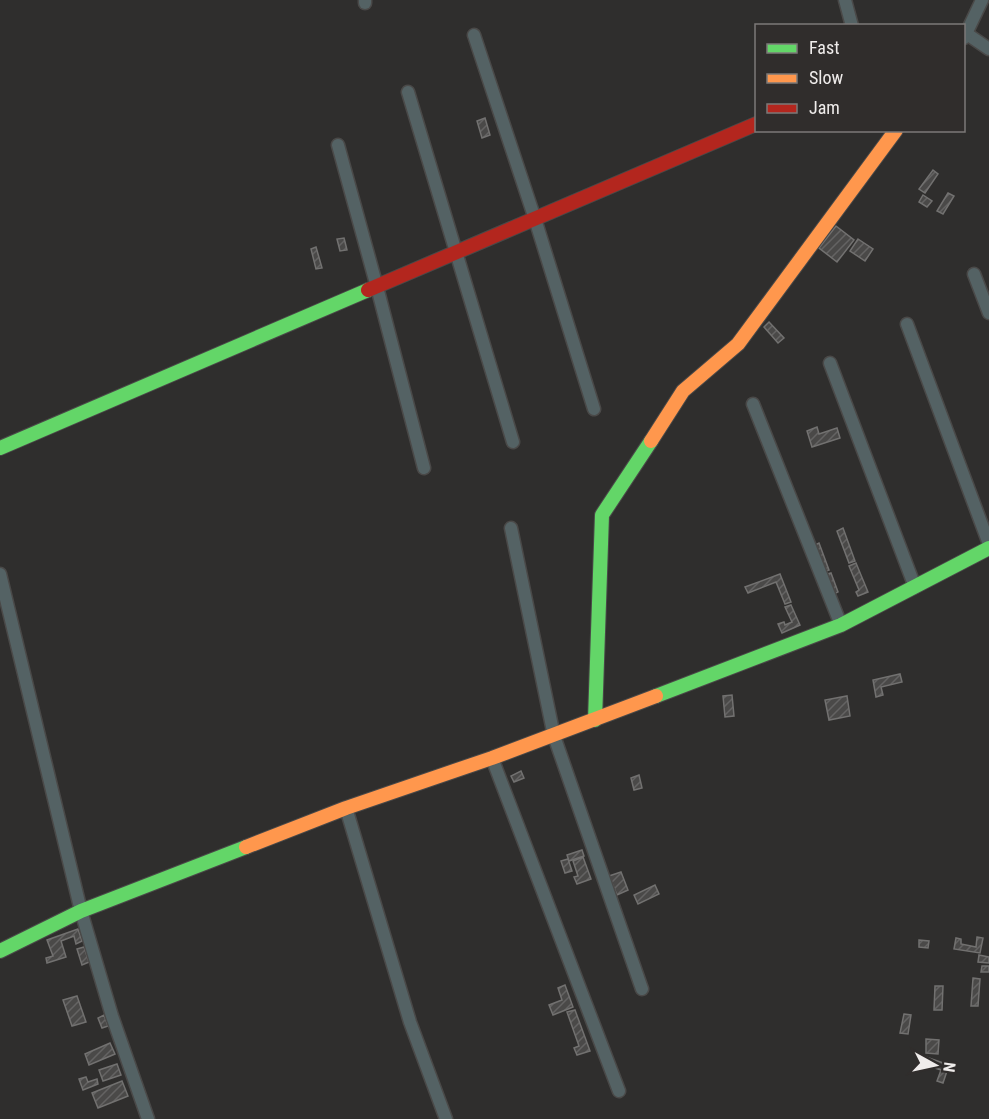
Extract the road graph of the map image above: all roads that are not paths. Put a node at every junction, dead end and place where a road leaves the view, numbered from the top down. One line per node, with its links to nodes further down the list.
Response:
1 (845, 0): 3 (street)
2 (982, 0): 5 (street)
3 (851, 24)
4 (474, 35): 11 (street)
5 (965, 36): 6 (street)
6 (989, 49)
7 (408, 92): 12 (street)
8 (755, 124): 11 (street)
9 (895, 132): 28 (street)
10 (338, 145): 14 (street)
11 (535, 219): 12 (street); 19 (street)
12 (456, 253): 14 (street); 20 (street)
13 (974, 274): 15 (street)
14 (377, 287): 21 (street); 22 (street)
15 (989, 313)
16 (907, 324): 24 (street)
17 (830, 363): 26 (street)
18 (753, 404): 27 (street)
19 (594, 409)
20 (513, 442)
21 (0, 448)
22 (424, 468)
23 (511, 528): 29 (street)
24 (989, 546): 26 (street)
25 (0, 574): 32 (street)
26 (915, 587): 27 (street)
27 (841, 625): 28 (street)
28 (595, 720): 29 (street)
29 (554, 736): 30 (street); 34 (street)
30 (492, 758): 31 (street); 35 (street)
31 (346, 808): 32 (street); 37 (street)
32 (81, 911): 33 (street); 36 (street)
33 (0, 951)
34 (642, 988)
35 (619, 1091)
36 (148, 1119)
37 (446, 1119)

